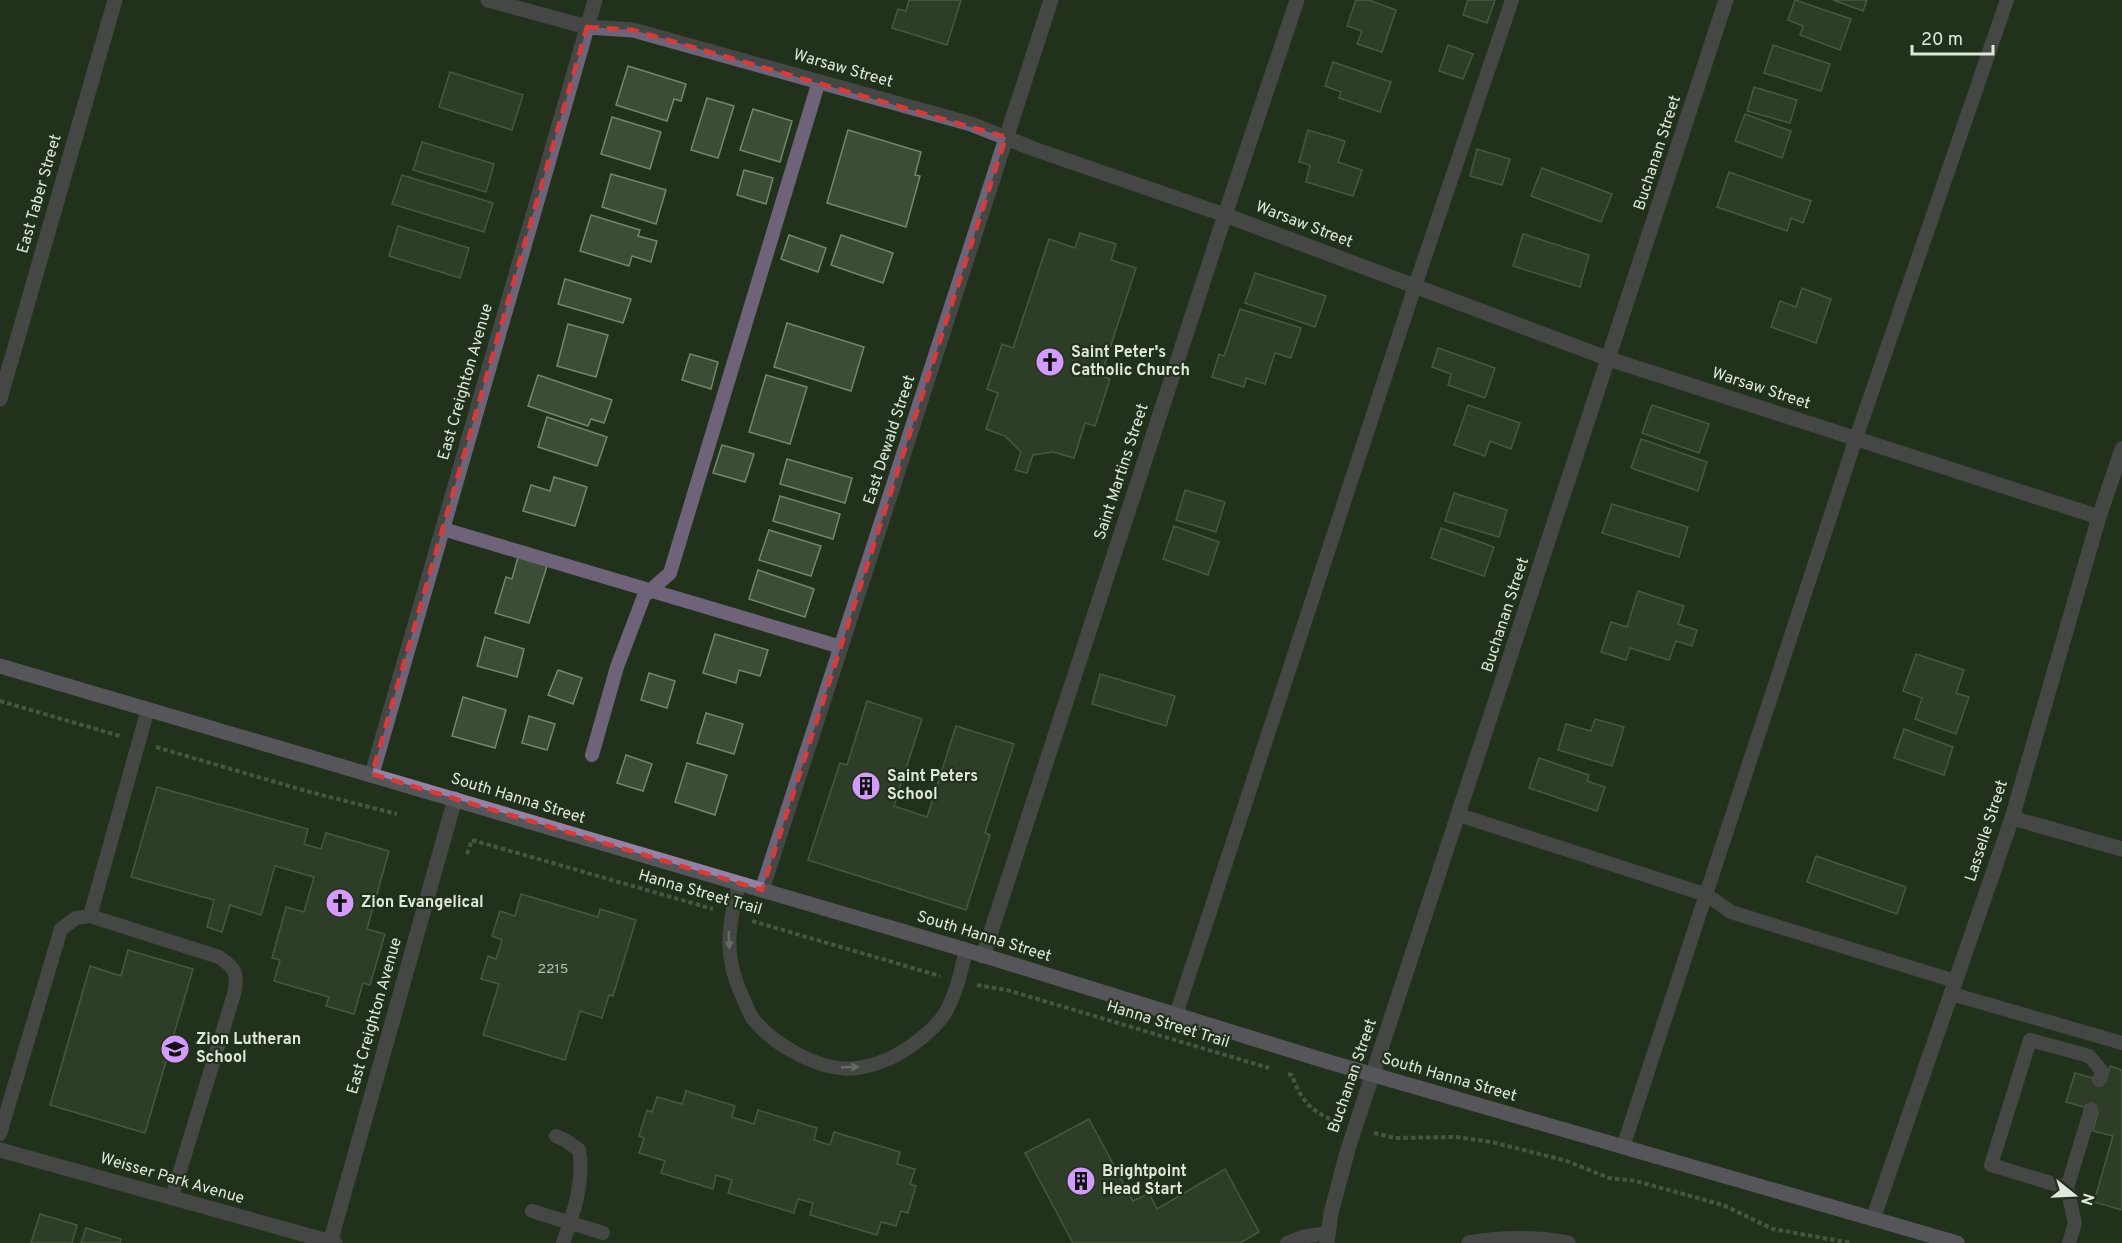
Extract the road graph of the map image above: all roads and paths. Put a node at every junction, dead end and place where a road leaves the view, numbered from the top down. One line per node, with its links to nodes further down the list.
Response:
1 (115, 0): 15 (street, East Taber Street)
2 (488, 0): 9 (street, Warsaw Street)
3 (595, 0): 9 (street, East Creighton Avenue)
4 (1051, 0): 11 (street, East Dewald Street)
5 (1297, 0): 12 (street, Saint Martins Street)
6 (1512, 0): 13 (lane)
7 (1726, 0): 14 (street, Buchanan Street)
8 (2007, 0): 16 (lane)
9 (587, 27): 10 (street, Warsaw Street); 19 (street, East Creighton Avenue)
10 (819, 81): 11 (street, Warsaw Street); 20 (lane)
11 (1006, 137): 12 (street, Warsaw Street); 21 (street, East Dewald Street)
12 (1225, 215): 13 (street, Warsaw Street); 39 (street, Saint Martins Street)
13 (1414, 286): 14 (street, Warsaw Street); 42 (lane)
14 (1610, 359): 16 (street, Warsaw Street); 29 (street, Buchanan Street)
15 (0, 399)
16 (1856, 438): 18 (street, Warsaw Street); 35 (lane)
17 (2122, 449): 18 (street, Lasselle Street)
18 (2099, 517): 30 (street, Lasselle Street)
19 (443, 529): 20 (lane); 25 (street, East Creighton Avenue)
20 (651, 590): 21 (lane); 24 (lane)
21 (841, 647): 34 (street, East Dewald Street)
22 (0, 666): 23 (street, South Hanna Street)
23 (148, 709): 25 (street, South Hanna Street); 37 (lane)
24 (592, 754)
25 (372, 774): 27 (street, South Hanna Street)
26 (306, 791): 28 (path)
27 (455, 799): 33 (street, South Hanna Street); 59 (street, East Creighton Avenue)
28 (397, 814)
29 (1459, 815): 35 (lane); 44 (street, Buchanan Street)
30 (2012, 818): 31 (street); 41 (street, Lasselle Street)
31 (2122, 849)
32 (467, 854): 36 (path, Hanna Street Trail)
33 (739, 883): 34 (street, South Hanna Street); 36 (lane)
34 (762, 890): 38 (street, South Hanna Street)
35 (1707, 895): 41 (lane); 50 (lane)
36 (731, 914): 40 (path, Hanna Street Trail); 40 (lane, one-way to 40)
37 (90, 916): 48 (lane); 53 (lane)
38 (966, 950): 39 (street, South Hanna Street); 40 (lane)
39 (983, 956): 42 (street, South Hanna Street)
40 (958, 982): 47 (path, Hanna Street Trail)
41 (1954, 987): 43 (lane); 55 (street, Lasselle Street)
42 (1176, 1015): 44 (street, South Hanna Street)
43 (2122, 1043)
44 (1374, 1074): 47 (street, Buchanan Street); 50 (street, South Hanna Street)
45 (2099, 1080): 52 (lane)
46 (2091, 1109): 52 (lane)
47 (1355, 1127): 58 (street, Buchanan Street); 64 (path, Hanna Street Trail)
48 (0, 1134)
49 (556, 1136): 56 (lane)
50 (1623, 1147): 55 (street, South Hanna Street)
51 (0, 1149): 53 (street, Weisser Park Avenue)
52 (2067, 1188): 66 (lane)
53 (172, 1197): 59 (street, Weisser Park Avenue)
54 (532, 1211): 56 (lane)
55 (1873, 1219): 65 (street, South Hanna Street)
56 (570, 1224): 57 (lane); 60 (lane)
57 (603, 1233)
58 (1327, 1238): 61 (lane)
59 (332, 1242)
60 (562, 1243)
61 (1287, 1243)
62 (1473, 1243): 63 (street)
63 (1568, 1243)
64 (1851, 1243)
65 (1957, 1243)
66 (2069, 1243)

